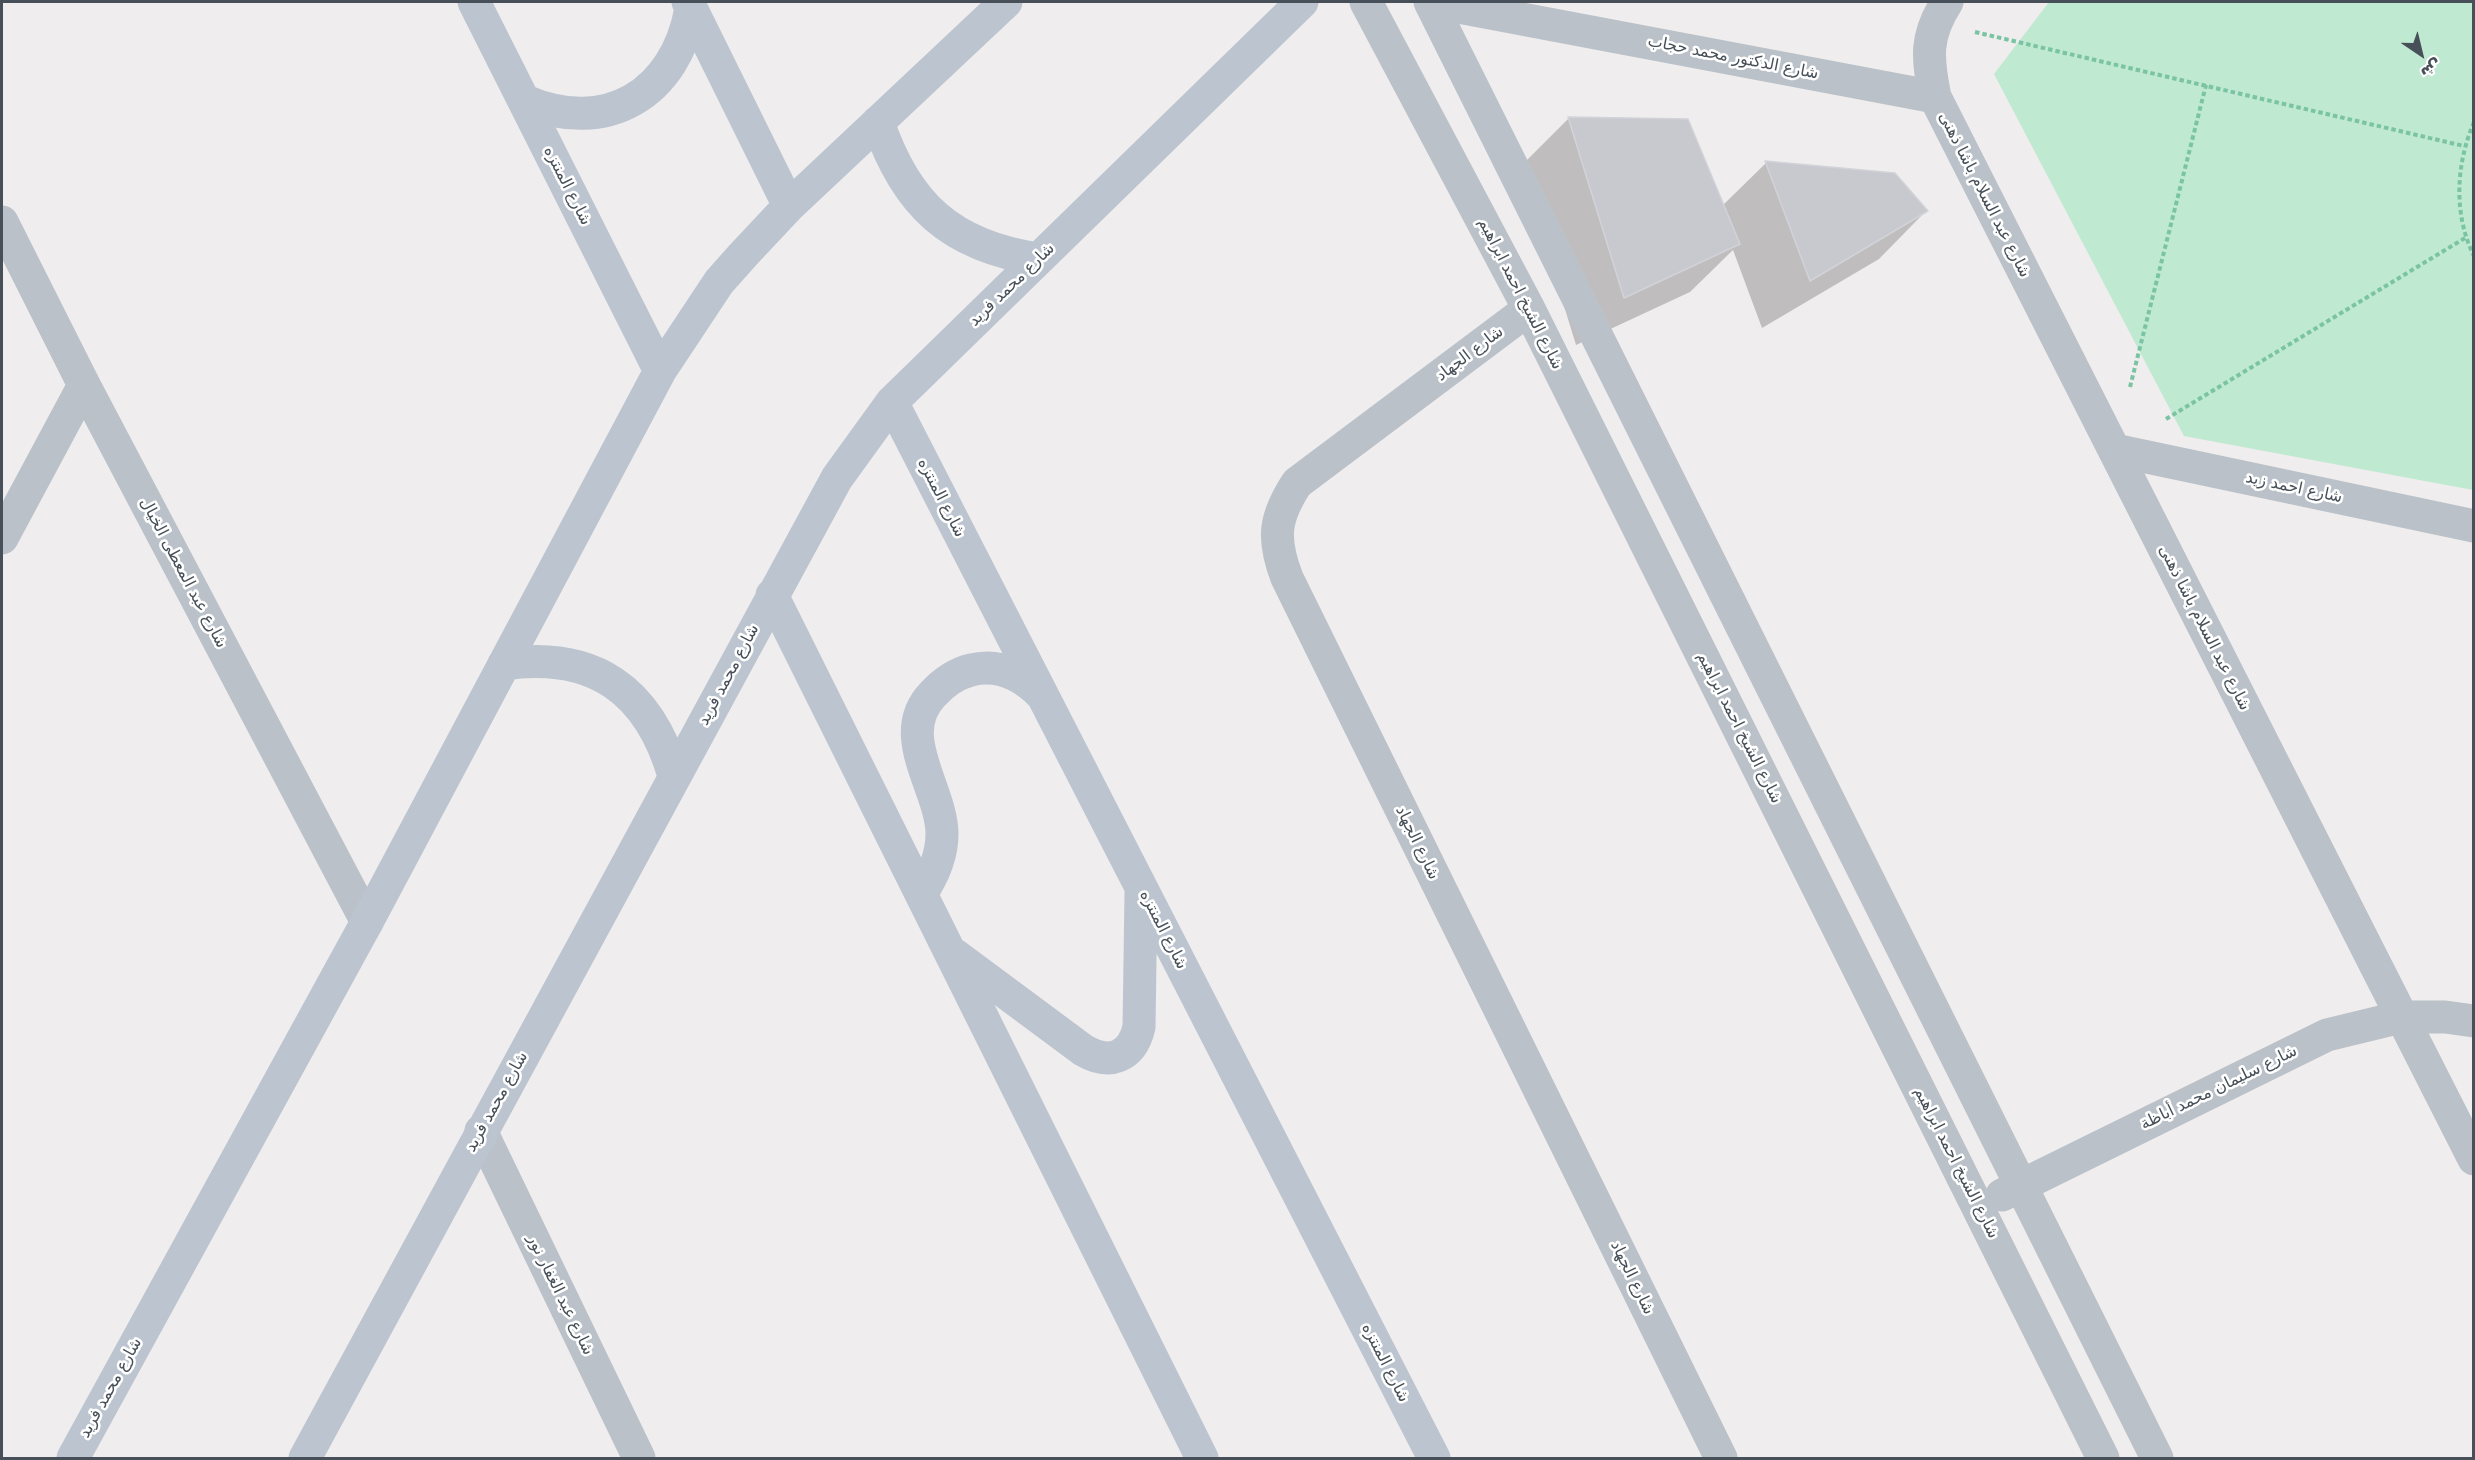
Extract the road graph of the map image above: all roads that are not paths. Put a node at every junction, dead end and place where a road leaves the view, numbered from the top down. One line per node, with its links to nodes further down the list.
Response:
1 (474, 2): 9 (main road, شارع المنتزه)
2 (1006, 2): 10 (main road, شارع محمد فريد)
3 (1302, 2): 13 (main road, شارع محمد فريد)
4 (1366, 2): 14 (street, شارع الشيخ احمد ابراهيم)
5 (1431, 2): 8 (street, شارع الدكتور محمد حجاب); 33 (street)
6 (689, 5): 9 (main road); 11 (main road)
7 (1940, 12): 8 (street)
8 (1935, 97): 18 (street, شارع عبد السلام باشا ذهنى)
9 (525, 102): 15 (main road, شارع المنتزه)
10 (878, 122): 11 (main road, شارع محمد فريد); 13 (main road)
11 (789, 206): 15 (main road, شارع محمد فريد)
12 (2, 222): 16 (street, شارع عبد المعطى الخيال)
13 (1038, 259): 17 (main road, شارع محمد فريد)
14 (1529, 309): 34 (street, شارع الشيخ احمد ابراهيم); 40 (street, شارع الجهاد)
15 (660, 371): 22 (main road, شارع محمد فريد)
16 (84, 385): 20 (street); 27 (street, شارع عبد المعطى الخيال)
17 (892, 402): 21 (main road, شارع محمد فريد); 23 (main road, شارع المنتزه)
18 (2114, 450): 19 (street, شارع احمد زيد); 29 (street, شارع عبد السلام باشا ذهنى)
19 (2474, 526)
20 (2, 538)
21 (772, 595): 24 (main road, شارع محمد فريد); 26 (main road)
22 (504, 664): 24 (main road); 27 (main road, شارع محمد فريد)
23 (1043, 696): 25 (main road, شارع المنتزه); 26 (main road)
24 (674, 776): 31 (main road, شارع محمد فريد)
25 (1141, 887): 28 (main road); 39 (main road, شارع المنتزه)
26 (921, 894): 28 (main road)
27 (367, 922): 35 (main road, شارع محمد فريد)
28 (951, 952): 38 (main road)
29 (2401, 1017): 30 (street, شارع سليمان محمد أباظة); 32 (street, شارع عبد السلام باشا ذهنى); 33 (street, شارع سليمان محمد أباظة)
30 (2474, 1021)
31 (481, 1131): 36 (main road, شارع محمد فريد); 37 (street, شارع عبد الغفار نور)
32 (2474, 1159)
33 (2021, 1186): 34 (street, شارع سليمان محمد أباظة); 42 (street)
34 (1978, 1207): 41 (street, شارع الشيخ احمد ابراهيم)
35 (73, 1458)
36 (305, 1458)
37 (639, 1458)
38 (1202, 1458)
39 (1434, 1458)
40 (1721, 1458)
41 (2103, 1458)
42 (2157, 1458)

